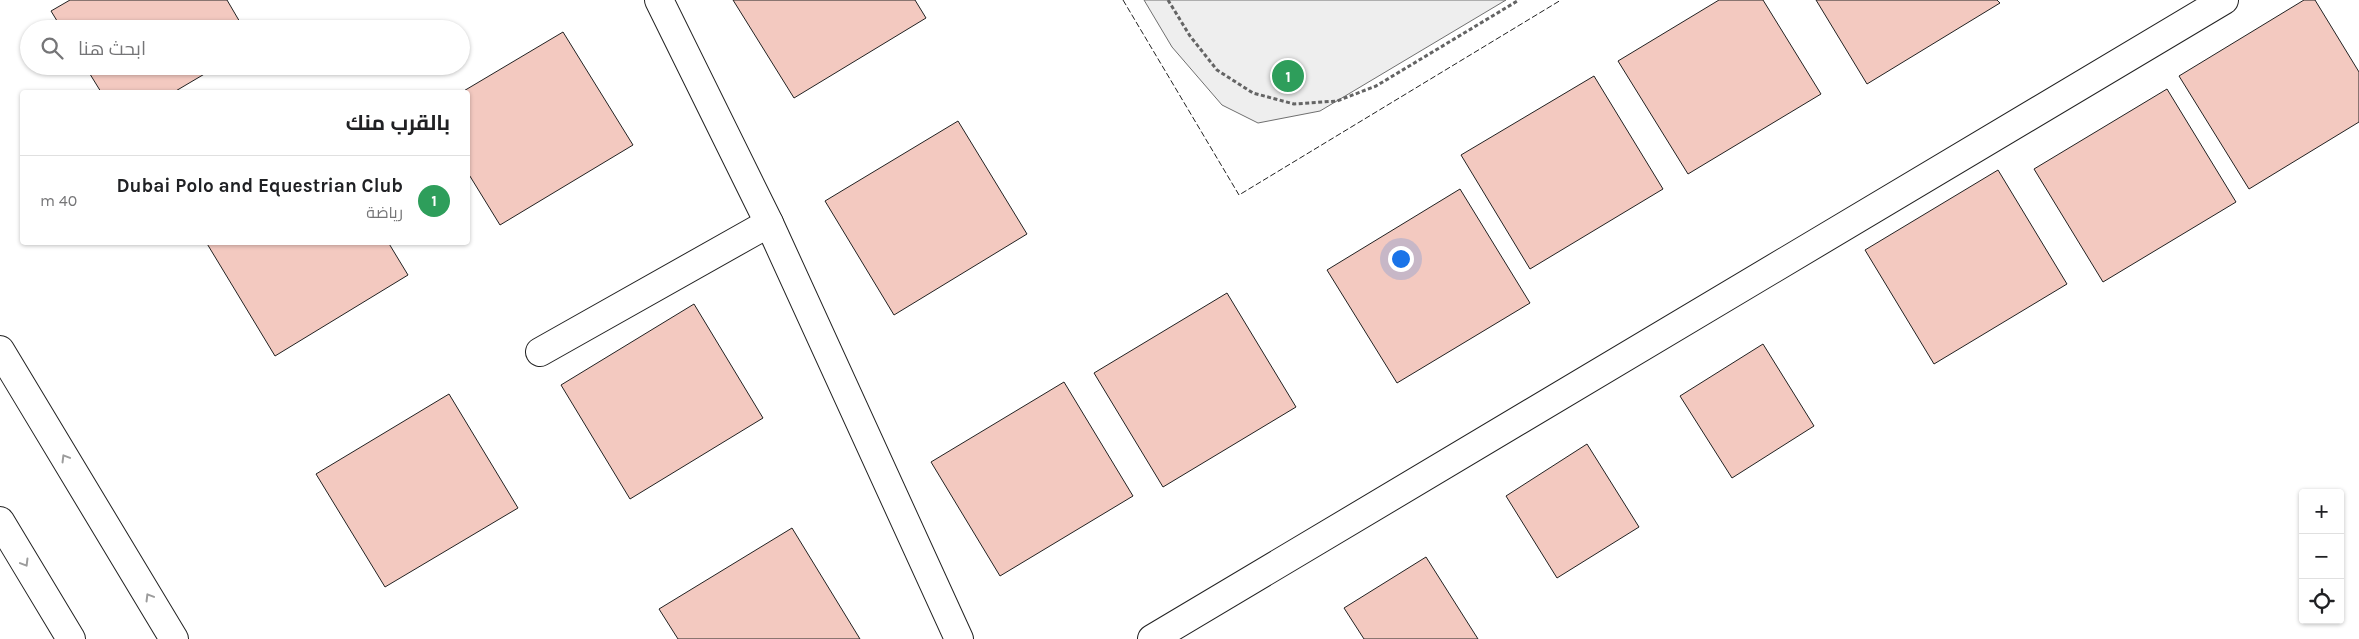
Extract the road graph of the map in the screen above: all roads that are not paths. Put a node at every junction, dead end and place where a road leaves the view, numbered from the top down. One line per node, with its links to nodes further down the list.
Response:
1 (659, 0): 3 (street)
2 (2224, 0): 10 (street)
3 (769, 223): 5 (street); 9 (street)
4 (0, 350): 8 (street, one-way to 4)
5 (540, 352)
6 (0, 521): 7 (street, one-way to 7)
7 (71, 639)
8 (174, 639)
9 (959, 639)
10 (1152, 639)

